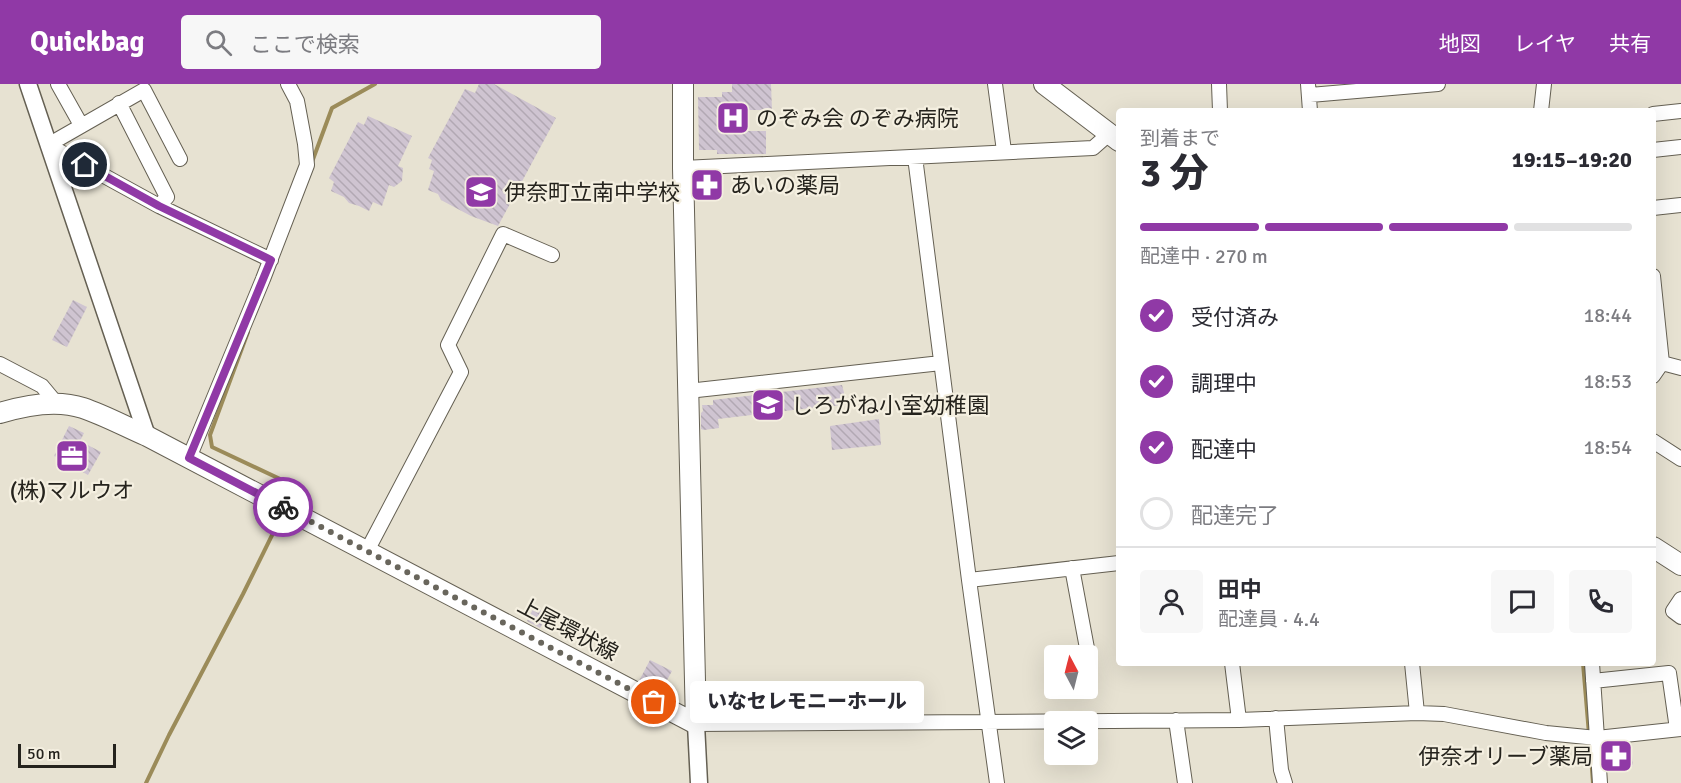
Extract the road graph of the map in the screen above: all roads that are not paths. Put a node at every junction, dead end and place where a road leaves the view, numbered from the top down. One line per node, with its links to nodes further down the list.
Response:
1 (28, 84): 19 (street)
2 (58, 84): 17 (street)
3 (288, 84): 30 (street)
4 (683, 84): 25 (main road)
5 (995, 84): 22 (street)
6 (1044, 84): 18 (main road)
7 (1219, 84): 12 (street)
8 (1438, 84): 10 (street)
9 (1544, 84): 14 (street)
10 (1309, 90): 13 (street)
11 (119, 103): 17 (street); 24 (street); 27 (street)
12 (1220, 108)
13 (1310, 108)
14 (1541, 108)
15 (1681, 111): 16 (street)
16 (1656, 114)
17 (81, 125): 19 (street)
18 (1115, 137): 22 (street)
19 (48, 145): 27 (street); 40 (street)
20 (1681, 147): 21 (street)
21 (1656, 150)
22 (1004, 151): 23 (street)
23 (915, 157): 25 (street); 32 (street)
24 (180, 159)
25 (683, 168): 37 (main road)
26 (1681, 205): 28 (street)
27 (159, 206): 30 (street)
28 (1656, 208)
29 (552, 255): 45 (street)
30 (271, 260): 42 (street)
31 (1656, 305): 33 (street)
32 (941, 363): 37 (street); 49 (street)
33 (1662, 363): 35 (street); 36 (street)
34 (0, 364): 38 (street)
35 (1681, 368)
36 (1656, 372)
37 (688, 391): 62 (main road)
38 (57, 404): 39 (main road, 上尾環状線); 40 (main road, 上尾環状線)
39 (0, 413)
40 (147, 436): 42 (main road, 上尾環状線)
41 (1656, 443): 43 (street)
42 (189, 458): 45 (main road, 上尾環状線)
43 (1681, 459)
44 (1656, 549): 47 (main road)
45 (367, 551): 62 (main road, 上尾環状線)
46 (1116, 563): 48 (street)
47 (1681, 565)
48 (1072, 568): 49 (street); 52 (street)
49 (969, 580): 61 (street)
50 (1681, 598): 51 (street)
51 (1681, 617)
52 (1086, 645)
53 (1232, 666): 60 (street)
54 (1412, 666): 57 (street)
55 (1592, 666): 56 (street)
56 (1593, 681): 63 (street); 64 (street)
57 (1417, 713): 58 (street); 64 (street)
58 (1276, 718): 60 (street); 68 (street)
59 (1176, 720): 60 (street); 61 (street); 67 (street)
60 (1239, 720)
61 (988, 721): 62 (street); 66 (street)
62 (696, 724): 65 (street)
63 (1679, 729): 64 (street)
64 (1597, 738): 69 (street)
65 (699, 783)
66 (997, 783)
67 (1185, 783)
68 (1285, 783)
69 (1600, 783)

